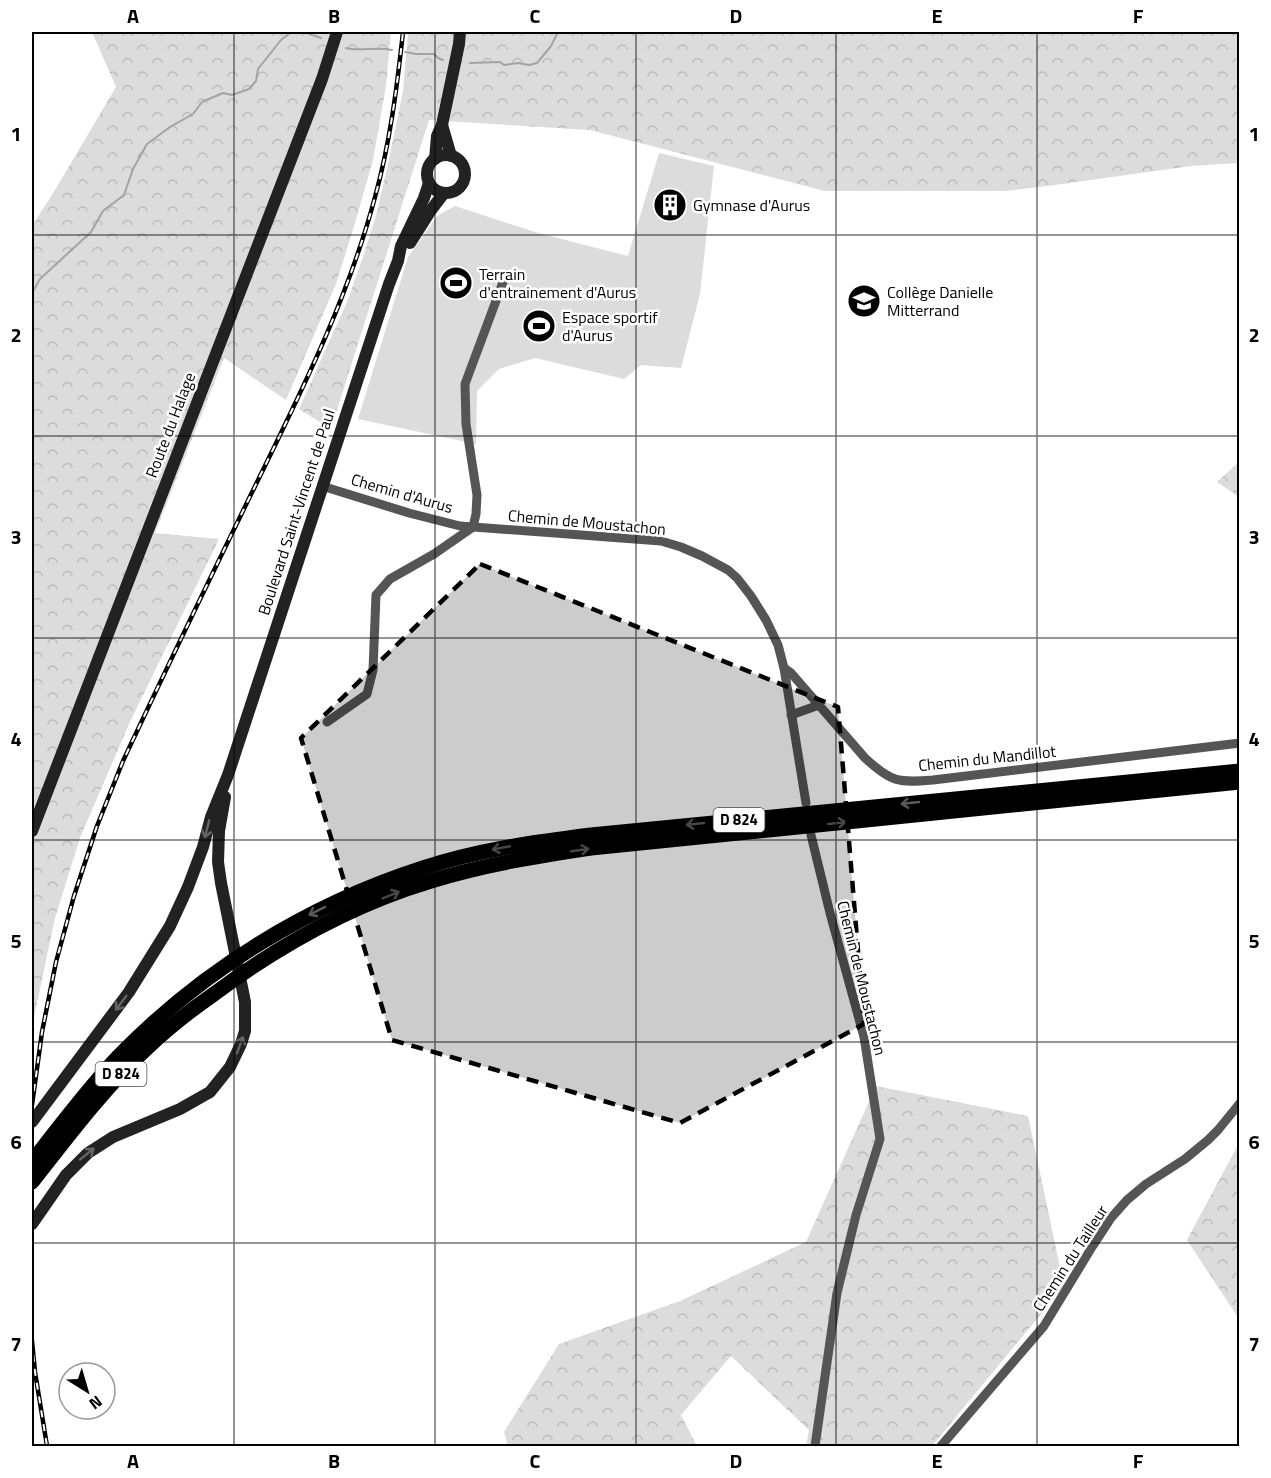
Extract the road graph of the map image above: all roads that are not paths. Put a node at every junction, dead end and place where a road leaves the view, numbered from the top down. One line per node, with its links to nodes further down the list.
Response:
1 (337, 32): 21 (main road, Route du Halage)
2 (460, 32): 3 (main road)
3 (442, 125): 4 (main road); 5 (main road)
4 (451, 156): 5 (main road); 7 (main road)
5 (435, 159): 6 (main road)
6 (429, 183): 7 (main road); 8 (main road, Boulevard Saint-Vincent de Paul)
7 (444, 193): 8 (main road, Boulevard Saint-Vincent de Paul)
8 (398, 261): 10 (main road, Boulevard Saint-Vincent de Paul)
9 (506, 274): 11 (street)
10 (322, 486): 11 (street, Chemin d'Aurus); 18 (main road, Boulevard Saint-Vincent de Paul)
11 (473, 527): 12 (street, Chemin de Moustachon); 15 (street)
12 (784, 668): 13 (street, Chemin du Mandillot); 14 (street, Chemin de Moustachon)
13 (819, 705): 14 (street); 16 (street, Chemin du Mandillot)
14 (791, 715): 20 (street, Chemin de Moustachon)
15 (327, 722)
16 (1239, 743)
17 (1239, 771): 23 (highway, D 824, one-way to 23)
18 (228, 775): 25 (main road, one-way to 25); 28 (main road, one-way to 18)
19 (1239, 782): 23 (highway, D 824, one-way to 19)
20 (806, 803)
21 (32, 831)
22 (812, 835): 29 (street, Chemin de Moustachon)
23 (261, 951): 26 (highway, D 824); 27 (highway, D 824)
24 (1239, 1103): 30 (street, Chemin du Tailleur)
25 (32, 1122)
26 (32, 1162)
27 (32, 1181)
28 (32, 1224)
29 (814, 1446)
30 (941, 1446)

